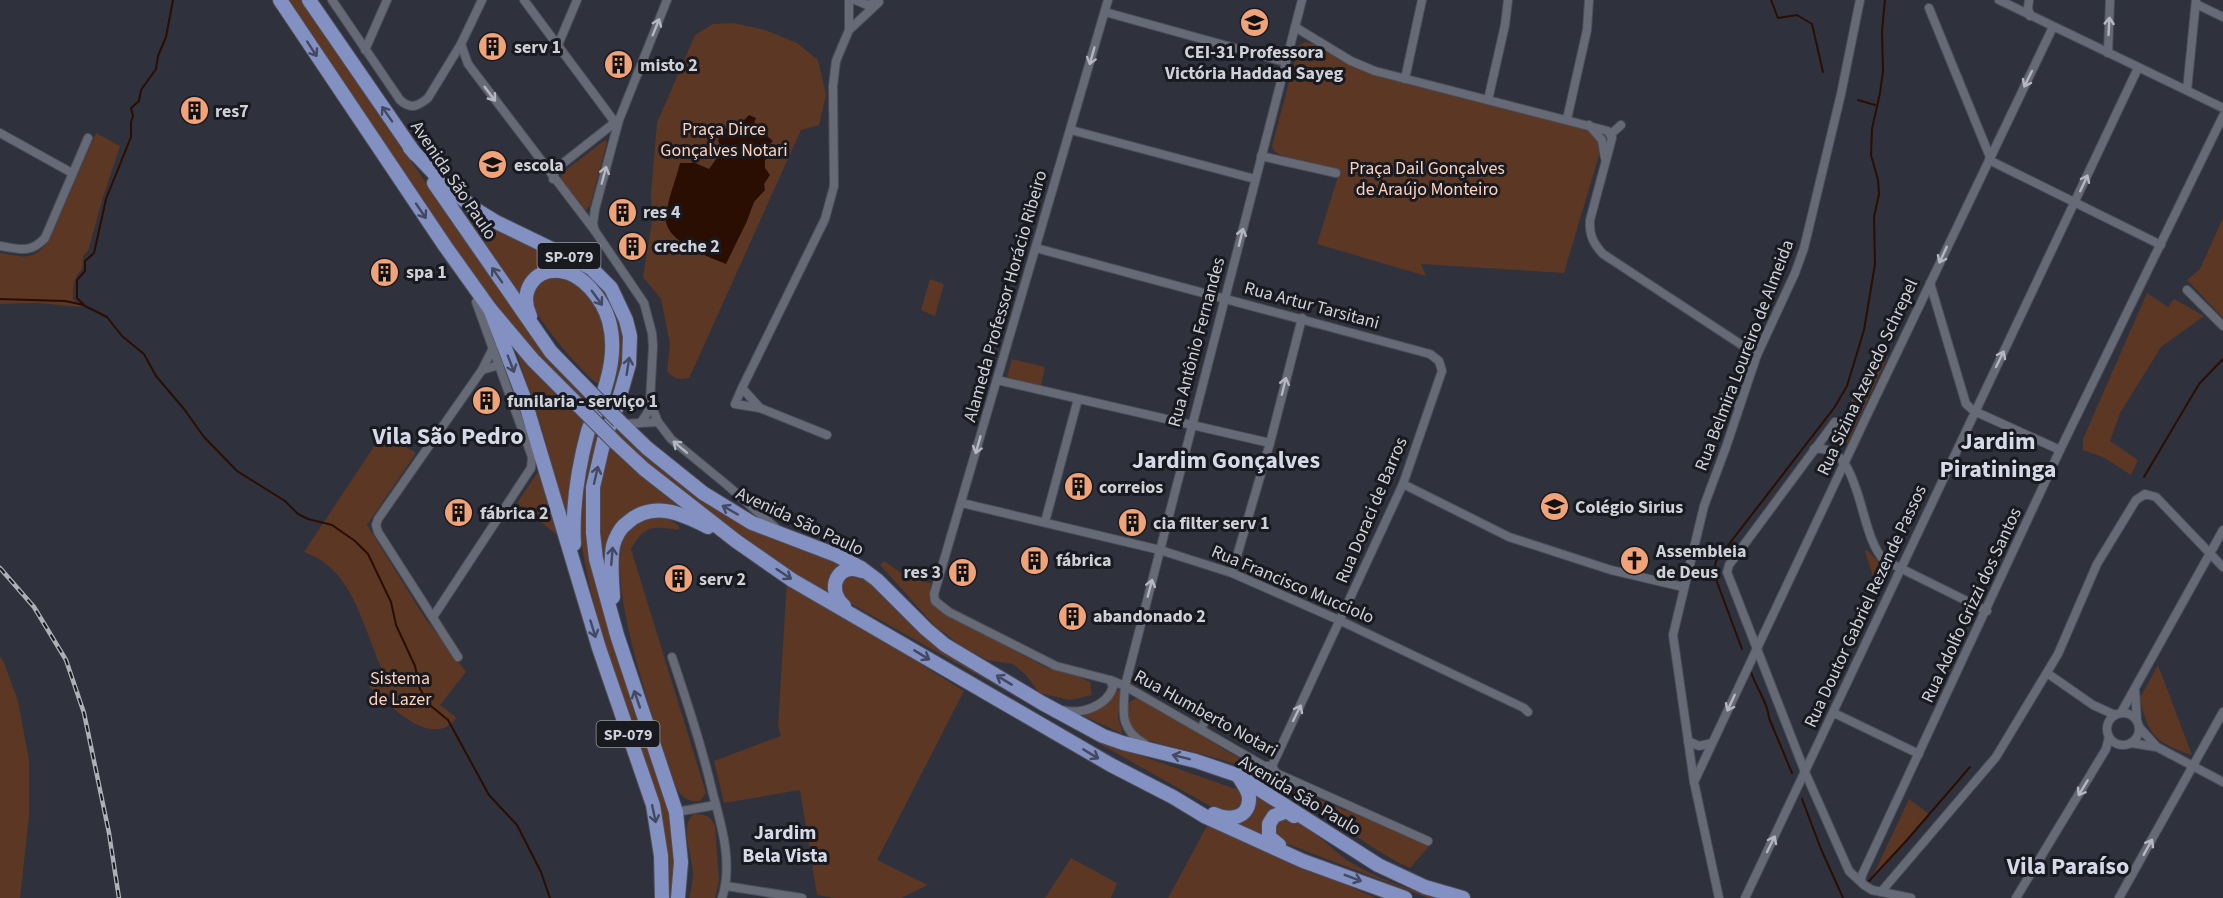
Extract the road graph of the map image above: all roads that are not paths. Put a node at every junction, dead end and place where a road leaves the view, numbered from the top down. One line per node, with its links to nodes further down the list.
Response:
1 (280, 0): 68 (main road, one-way to 68)
2 (309, 0): 52 (main road, Avenida São Paulo, one-way to 2)
3 (332, 0): 27 (street)
4 (387, 0): 26 (street)
5 (482, 0): 31 (street)
6 (524, 0): 32 (street)
7 (577, 0): 32 (street)
8 (667, 0): 43 (street, one-way to 8)
9 (849, 0): 30 (street)
10 (855, 0): 20 (street)
11 (1108, 0): 23 (street, Alameda Professor Horácio Ribeiro)
12 (1302, 0): 28 (street, Rua Antônio Fernandes)
13 (1422, 0): 37 (street)
14 (1508, 0): 39 (street)
15 (1589, 0): 42 (street)
16 (1860, 0): 75 (street, Rua Belmira Loureiro de Almeida)
17 (1999, 0): 24 (street)
18 (2029, 0): 24 (street)
19 (2110, 0): 34 (street, one-way to 19)
20 (880, 1): 30 (street)
21 (2196, 2): 25 (street); 38 (street)
22 (1929, 8): 50 (street)
23 (1105, 12): 35 (street); 46 (street, Alameda Professor Horácio Ribeiro, one-way to 46)
24 (2030, 16): 29 (street)
25 (2223, 16)
26 (378, 20): 27 (street); 33 (street)
27 (350, 27): 33 (street)
28 (1295, 27): 35 (street, Rua Antônio Fernandes); 37 (street)
29 (2053, 27): 34 (street); 51 (street, Rua Sizina Azevedo Schrepel, one-way to 51)
30 (849, 30): 80 (street)
31 (461, 45): 33 (street); 58 (street, one-way to 58)
32 (558, 45): 43 (street)
33 (365, 50)
34 (2108, 53): 36 (street)
35 (1285, 62): 53 (street, Rua Antônio Fernandes)
36 (2138, 68): 38 (street); 60 (street, Rua Doutor Gabriel Rezende Passos, one-way to 36)
37 (1405, 79): 39 (street)
38 (2187, 90): 40 (street)
39 (1488, 100): 42 (street)
40 (2223, 108)
41 (2223, 116): 62 (street, Rua Adolfo Grizzi dos Santos)
42 (1567, 119): 45 (street)
43 (618, 121): 58 (street); 61 (street, one-way to 43)
44 (1617, 124): 47 (street)
45 (1589, 125): 47 (street); 55 (street)
46 (1071, 130): 59 (street); 64 (street, Alameda Professor Horácio Ribeiro)
47 (1610, 132): 55 (street)
48 (0, 133): 56 (street)
49 (88, 138): 56 (street)
50 (1983, 138): 51 (street); 54 (street)
51 (1999, 139): 54 (street, Rua Sizina Azevedo Schrepel)
52 (410, 148): 73 (main road, Avenida São Paulo, one-way to 52); 87 (main road, SP-079, one-way to 52)
53 (1261, 156): 57 (street); 59 (street, Rua Antônio Fernandes)
54 (1990, 159): 60 (street); 65 (street, Rua Sizina Azevedo Schrepel, one-way to 65)
55 (1606, 162): 75 (street)
56 (72, 173): 63 (street)
57 (1336, 173)
58 (553, 179): 61 (street)
59 (1255, 180): 67 (street, Rua Antônio Fernandes, one-way to 59)
60 (2075, 203): 62 (street); 86 (street, Rua Doutor Gabriel Rezende Passos, one-way to 60)
61 (595, 231): 83 (street)
62 (2161, 244): 95 (street, Rua Adolfo Grizzi dos Santos)
63 (0, 246)
64 (1036, 248): 67 (street, Rua Artur Tarsitani); 79 (street, Alameda Professor Horácio Ribeiro)
65 (1930, 283): 69 (street, Rua Sizina Azevedo Schrepel); 70 (street)
66 (2187, 290): 72 (street)
67 (1225, 299): 71 (street, Rua Artur Tarsitani); 91 (street, Rua Antônio Fernandes)
68 (483, 304): 74 (street); 102 (main road, bridge); 107 (main road, SP-079, one-way to 107)
69 (1917, 309): 70 (street); 96 (street, Rua Sizina Azevedo Schrepel)
70 (1939, 311): 86 (street)
71 (1302, 318): 76 (street, Rua Artur Tarsitani); 93 (street, one-way to 71)
72 (2223, 326)
73 (543, 340): 87 (main road, Avenida São Paulo, bridge); 107 (main road, SP-079, one-way to 107)
74 (493, 348): 77 (street); 78 (street)
75 (1757, 355): 84 (street, Rua Belmira Loureiro de Almeida)
76 (1439, 361): 97 (street, Rua Doraci de Barros)
77 (499, 365): 78 (street); 113 (street)
78 (482, 370): 113 (street)
79 (997, 380): 82 (street); 98 (street, Alameda Professor Horácio Ribeiro, one-way to 98)
80 (742, 388): 85 (street); 85 (street)
81 (1725, 397): 84 (street)
82 (1078, 399): 91 (street); 99 (street)
83 (650, 402): 88 (street); 89 (street)
84 (1739, 405): 110 (street, Rua Belmira Loureiro de Almeida)
85 (760, 408): 92 (street)
86 (1974, 411): 95 (street); 106 (street, Rua Doutor Gabriel Rezende Passos)
87 (617, 422): 88 (street); 101 (main road, Avenida São Paulo, one-way to 87); 116 (main road, SP-079, one-way to 87)
88 (641, 422): 89 (street)
89 (658, 422): 101 (street, one-way to 89)
90 (1835, 423): 94 (street)
91 (1191, 424): 93 (street); 103 (street, Rua Antônio Fernandes)
92 (827, 435)
93 (1270, 443): 108 (street)
94 (1814, 449): 96 (street); 117 (street)
95 (2060, 450): 112 (street, Rua Adolfo Grizzi dos Santos)
96 (1845, 461): 106 (street); 117 (street, Rua Sizina Azevedo Schrepel)
97 (1404, 484): 110 (street); 114 (street, Rua Doraci de Barros)
98 (962, 503): 99 (street, Rua Francisco Mucciolo); 111 (street, Alameda Professor Horácio Ribeiro)
99 (1045, 522): 103 (street, Rua Francisco Mucciolo)
100 (2223, 530): 104 (street)
101 (790, 538): 109 (main road, Avenida São Paulo)
102 (736, 541): 115 (main road, one-way to 115); 116 (main road, SP-079, one-way to 102)
103 (1160, 550): 108 (street, Rua Francisco Mucciolo); 122 (street, Rua Antônio Fernandes, one-way to 103)
104 (2210, 554): 105 (street); 120 (street); 123 (street)
105 (2223, 567)
106 (1901, 569): 112 (street); 128 (street, Rua Doutor Gabriel Rezende Passos)
107 (577, 573): 155 (main road, SP-079, one-way to 155)
108 (1232, 573): 114 (street, Rua Francisco Mucciolo)
109 (878, 580): 115 (main road); 124 (main road, Avenida São Paulo, one-way to 109)
110 (1683, 587): 133 (street, Rua Belmira Loureiro de Almeida)
111 (935, 601): 121 (street, Rua Humberto Notari)
112 (1987, 611): 138 (street, Rua Adolfo Grizzi dos Santos)
113 (432, 617): 118 (street)
114 (1341, 621): 126 (street, Rua Francisco Mucciolo); 139 (street, Rua Doraci de Barros, one-way to 114)
115 (872, 626): 143 (main road, one-way to 143)
116 (617, 635): 147 (main road, SP-079, one-way to 116)
117 (1756, 650): 134 (street, Rua Sizina Azevedo Schrepel, one-way to 134); 141 (street)
118 (458, 657)
119 (672, 657): 146 (street)
120 (2047, 673): 125 (street); 153 (street)
121 (1110, 680): 122 (street, Rua Humberto Notari); 124 (street)
122 (1125, 686): 137 (street, Rua Antônio Fernandes); 139 (street, Rua Humberto Notari)
123 (2135, 688): 129 (street); 131 (street)
124 (1042, 703): 137 (main road, Avenida São Paulo)
125 (2093, 705): 129 (street); 130 (street)
126 (1528, 712)
127 (2223, 712): 140 (street)
128 (1834, 713): 138 (street); 141 (street, Rua Doutor Gabriel Rezende Passos)
129 (2118, 714): 130 (street); 131 (street)
130 (2107, 724): 132 (street)
131 (2138, 724): 135 (street); 136 (street)
132 (2109, 737): 135 (street); 163 (street, one-way to 163)
133 (1688, 741): 134 (street); 144 (street, Rua Belmira Loureiro de Almeida)
134 (1712, 743): 144 (street, Rua Sizina Azevedo Schrepel)
135 (2131, 743): 136 (street)
136 (2157, 747): 140 (street)
137 (1155, 751): 142 (main road, Avenida São Paulo, one-way to 137)
138 (1919, 754): 151 (street, Rua Adolfo Grizzi dos Santos)
139 (1272, 766): 148 (street, Rua Humberto Notari)
140 (2192, 768): 145 (street); 164 (street, one-way to 140)
141 (1805, 772): 151 (street); 161 (street, Rua Doutor Gabriel Rezende Passos, one-way to 141)
142 (1237, 775): 143 (main road); 150 (main road, Avenida São Paulo)
143 (1139, 781): 149 (main road)
144 (1694, 782): 154 (street, Rua Belmira Loureiro de Almeida)
145 (2223, 782)
146 (716, 805): 147 (street); 152 (street)
147 (676, 812): 156 (main road, SP-079)
148 (1428, 842)
149 (1303, 861): 150 (main road); 159 (main road, one-way to 159)
150 (1378, 865): 160 (main road, Avenida São Paulo)
151 (1861, 881): 153 (street)
152 (726, 886): 157 (street); 158 (street)
153 (1881, 892): 162 (street)
154 (1720, 897)
155 (662, 898)
156 (678, 898)
157 (723, 898)
158 (802, 898)
159 (1403, 898)
160 (1463, 898)
161 (1745, 898)
162 (1911, 898)
163 (2016, 898)
164 (2119, 898)

